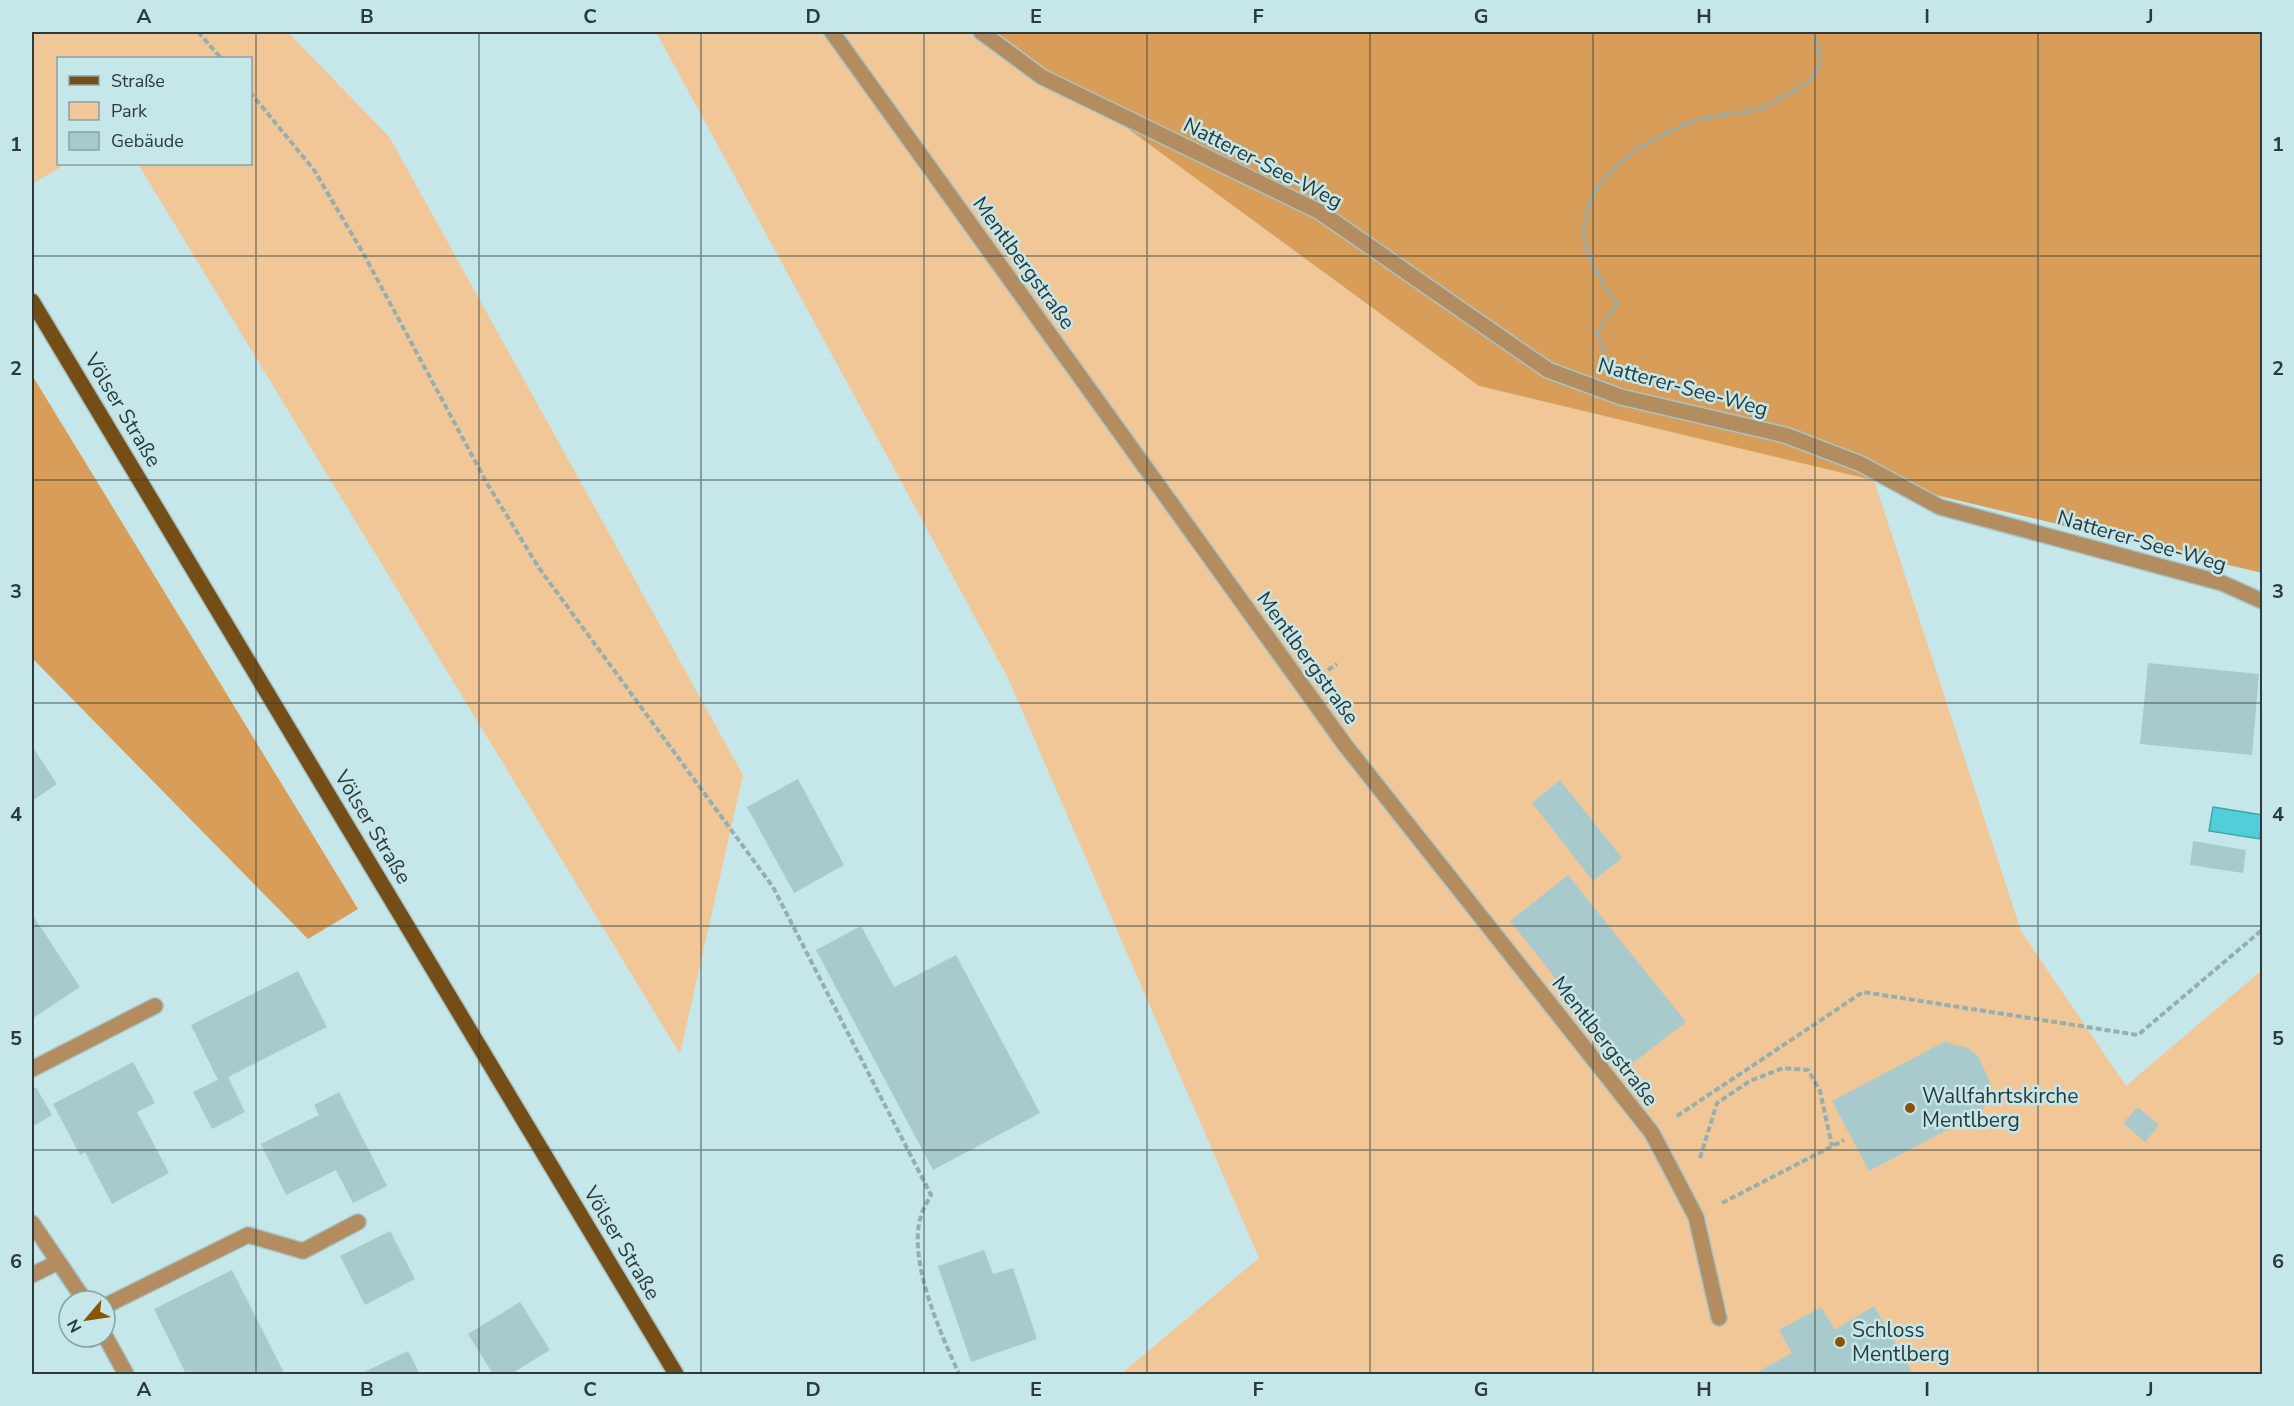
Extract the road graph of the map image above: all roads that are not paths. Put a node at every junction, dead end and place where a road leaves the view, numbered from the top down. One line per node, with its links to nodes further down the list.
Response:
1 (832, 32): 13 (street, Mentlbergstraße)
2 (981, 32): 4 (street, Natterer-See-Weg)
3 (32, 301): 16 (main road, Völser Straße)
4 (2262, 601)
5 (155, 1006): 6 (street)
6 (32, 1069)
7 (358, 1222): 12 (street)
8 (32, 1223): 9 (street)
9 (58, 1262): 10 (street); 11 (street)
10 (32, 1275)
11 (77, 1289)
12 (117, 1300)
13 (1719, 1318)
14 (112, 1349): 15 (street)
15 (126, 1374)
16 (676, 1374)

